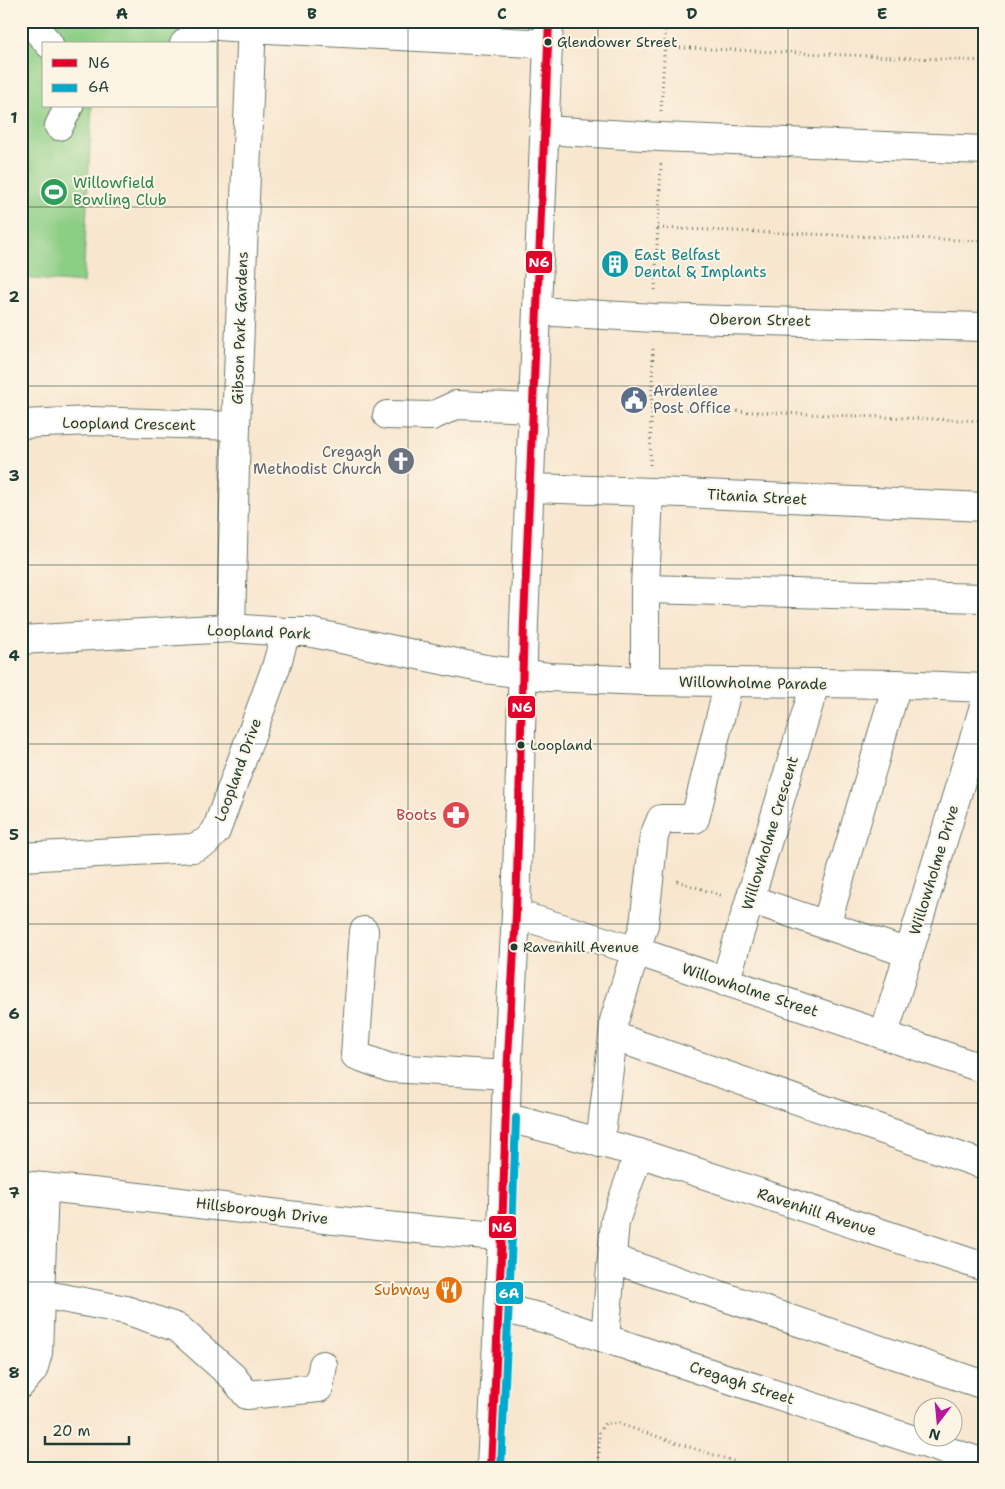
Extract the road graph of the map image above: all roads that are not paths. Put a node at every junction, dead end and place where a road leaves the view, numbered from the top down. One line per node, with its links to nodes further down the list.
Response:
1 (33, 21): 5 (street)
2 (204, 23): 3 (street); 6 (street)
3 (252, 24): 4 (street); 14 (street, Gibson Park Gardens)
4 (548, 32): 7 (street)
5 (47, 42)
6 (186, 42)
7 (544, 130): 8 (street); 9 (street)
8 (984, 150)
9 (537, 311): 10 (street, Oberon Street); 11 (street)
10 (984, 327)
11 (533, 408): 12 (street); 15 (street)
12 (387, 415)
13 (21, 424): 14 (street, Loopland Crescent)
14 (236, 426): 20 (street, Gibson Park Gardens)
15 (530, 488): 16 (street, Titania Street); 23 (street)
16 (649, 492): 17 (street, Titania Street); 18 (street)
17 (984, 507)
18 (646, 589): 19 (street); 24 (street)
19 (984, 598)
20 (231, 628): 21 (street, Loopland Park); 22 (street, Loopland Park)
21 (286, 632): 23 (street, Loopland Park); 30 (street, Loopland Drive)
22 (21, 640)
23 (523, 666): 24 (street, Willowholme Parade); 32 (street)
24 (645, 681): 25 (street, Willowholme Parade)
25 (729, 682): 26 (street, Willowholme Parade); 35 (street)
26 (815, 684): 27 (street, Willowholme Parade); 31 (street, Willowholme Crescent)
27 (897, 684): 28 (street, Willowholme Parade); 33 (street)
28 (984, 688)
29 (984, 706): 36 (street, Willowholme Drive)
30 (21, 857)
31 (749, 901): 33 (street); 37 (street, Willowholme Crescent)
32 (516, 914): 35 (street, Willowholme Street); 41 (street)
33 (826, 925): 36 (street)
34 (364, 931): 41 (street)
35 (636, 951): 37 (street, Willowholme Street); 39 (street)
36 (908, 954): 38 (street, Willowholme Drive)
37 (725, 982): 38 (street, Willowholme Street)
38 (884, 1034): 40 (street, Willowholme Street)
39 (613, 1036): 43 (street); 45 (street)
40 (984, 1069)
41 (507, 1075): 42 (street)
42 (506, 1118): 43 (street, Ravenhill Avenue); 47 (street)
43 (600, 1143): 44 (street, Ravenhill Avenue)
44 (639, 1153): 48 (street); 49 (street, Ravenhill Avenue)
45 (984, 1165)
46 (33, 1186): 47 (street, Hillsborough Drive); 50 (street)
47 (502, 1236): 51 (street)
48 (613, 1259): 52 (street); 55 (street)
49 (984, 1267)
50 (41, 1294): 53 (street); 54 (street)
51 (499, 1308): 52 (street, Cregagh Street); 57 (street)
52 (605, 1338): 56 (street, Cregagh Street)
53 (323, 1365)
54 (21, 1384)
55 (984, 1385)
56 (984, 1463)
57 (491, 1468)

